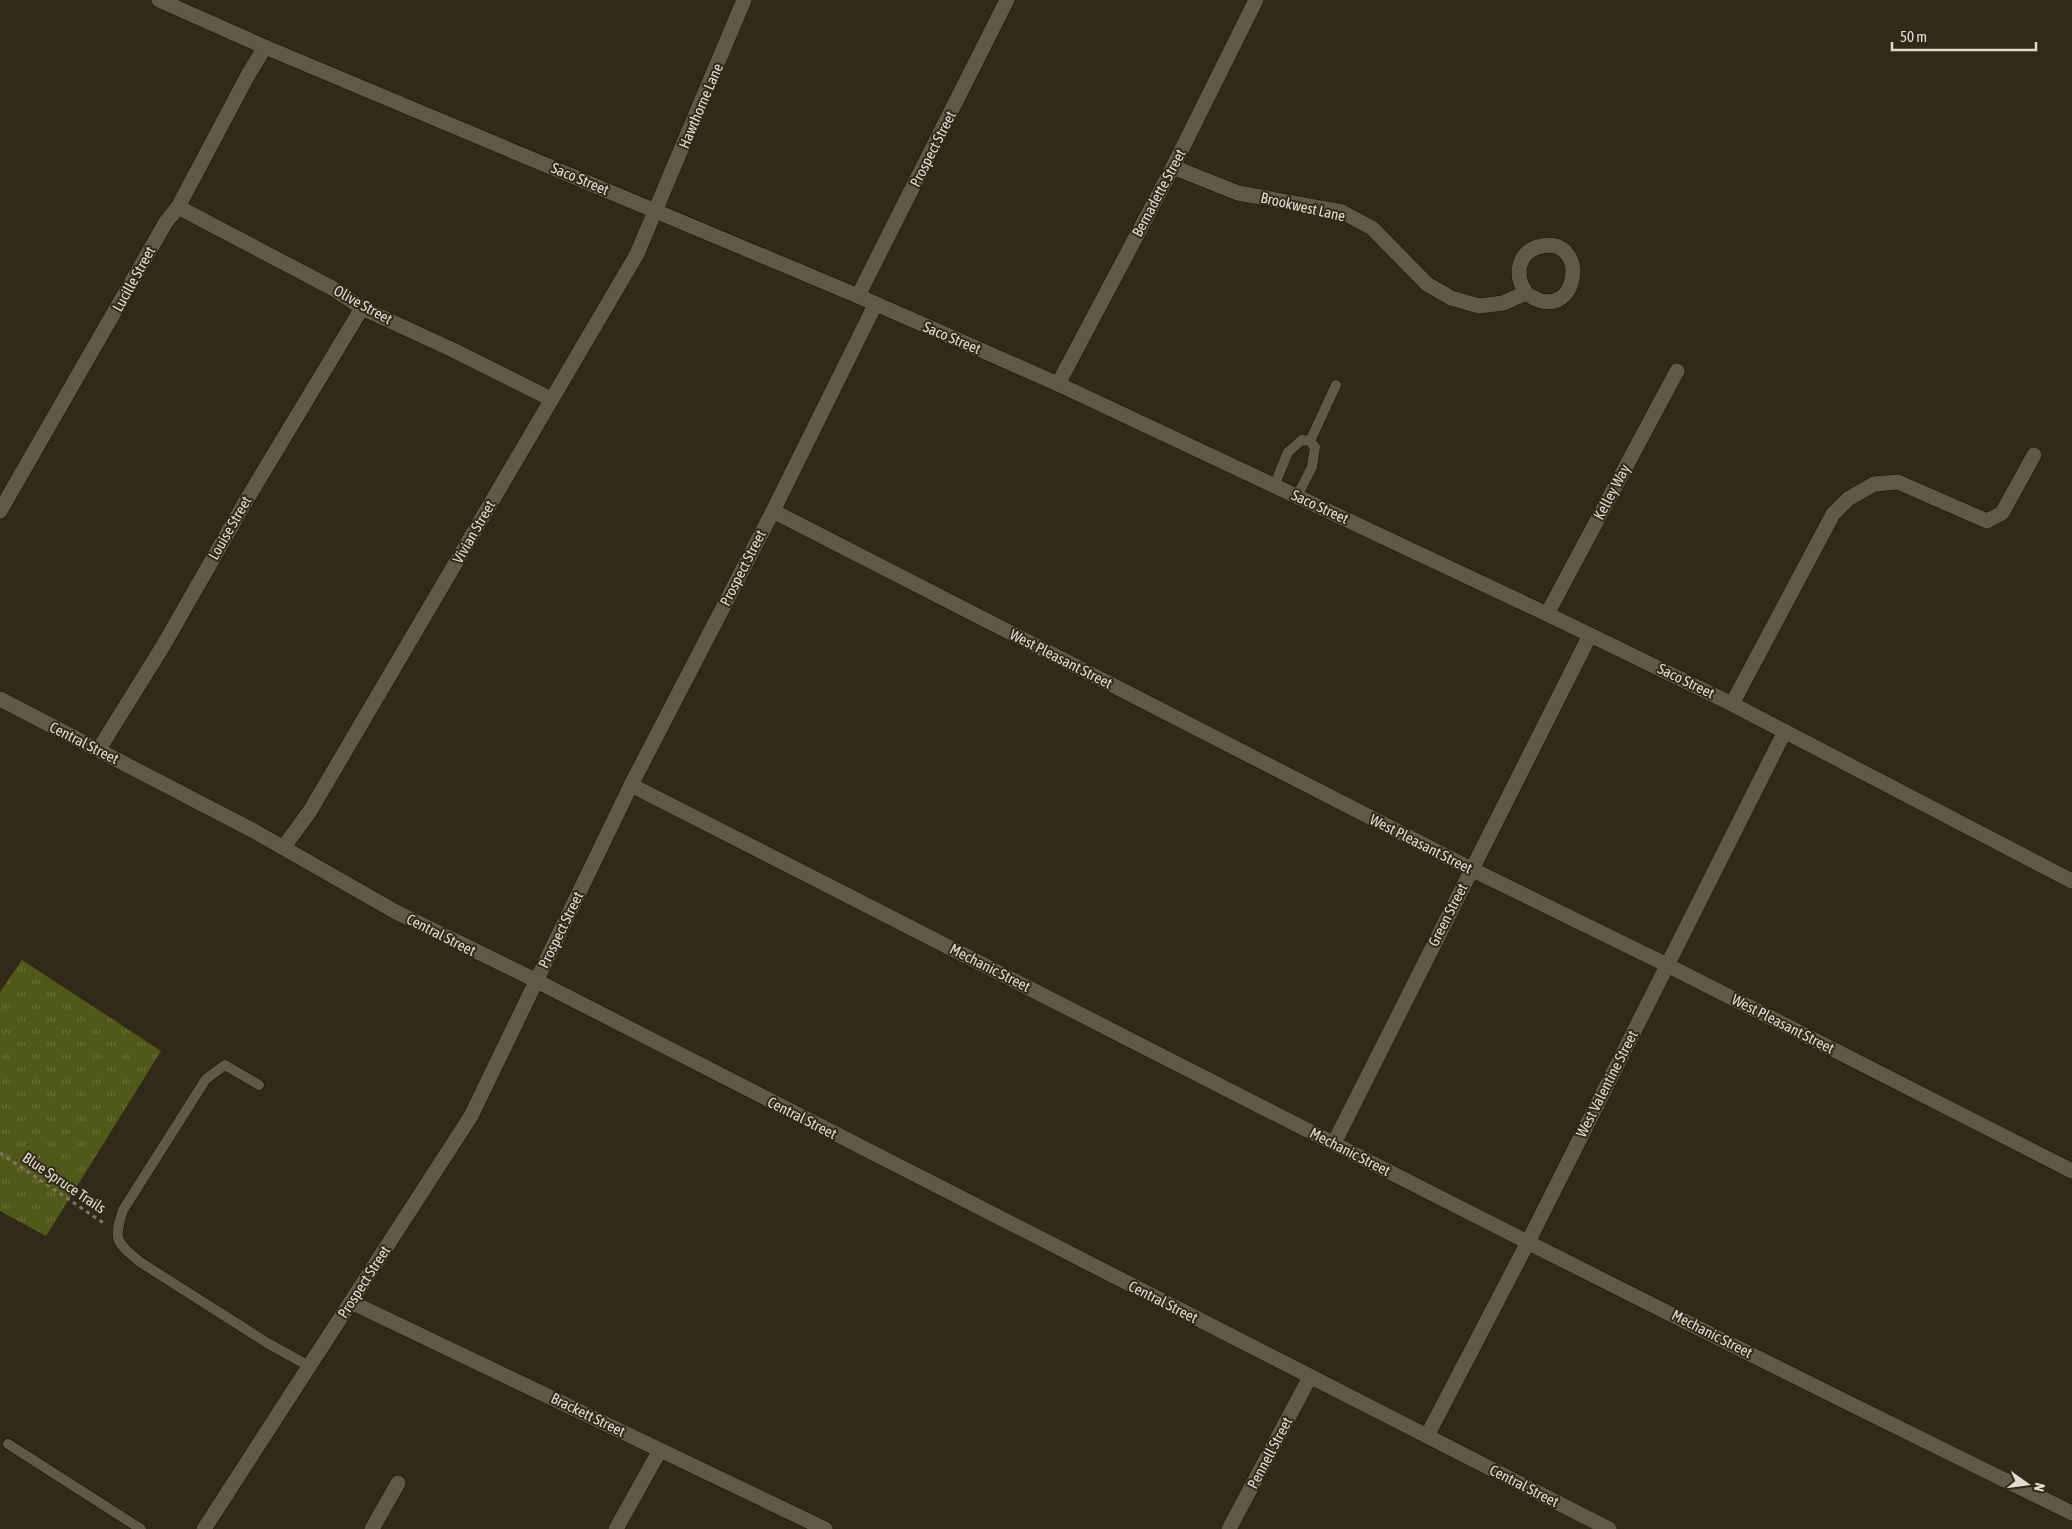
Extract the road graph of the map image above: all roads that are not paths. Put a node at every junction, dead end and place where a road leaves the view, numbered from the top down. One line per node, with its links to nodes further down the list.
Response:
1 (159, 0): 5 (street, Saco Street)
2 (744, 0): 8 (street, Hawthorne Lane)
3 (1007, 0): 10 (street, Prospect Street)
4 (1256, 0): 6 (street, Bernadette Street)
5 (265, 47): 7 (street, Lucille Street); 8 (street, Saco Street)
6 (1173, 167): 9 (street, Brookwest Lane); 14 (street, Bernadette Street)
7 (178, 207): 12 (street, Olive Street); 21 (street, Lucille Street)
8 (657, 211): 10 (street, Saco Street); 16 (street, Vivian Street)
9 (1526, 293)
10 (858, 296): 11 (street, Saco Street)
11 (875, 305): 14 (street, Saco Street); 22 (street, Prospect Street)
12 (362, 308): 16 (street, Olive Street); 28 (street, Louise Street)
13 (1677, 371): 23 (street, Kelley Way)
14 (1058, 384): 19 (street, Saco Street)
15 (1336, 385): 17 (lane)
16 (551, 399): 30 (street, Vivian Street)
17 (1310, 441): 19 (lane); 20 (lane)
18 (2034, 455): 26 (street, Saco Street)
19 (1274, 486): 20 (street, Saco Street)
20 (1297, 496): 23 (street, Saco Street)
21 (0, 511)
22 (772, 511): 29 (street, Prospect Street); 31 (street, West Pleasant Street)
23 (1547, 614): 24 (street, Saco Street)
24 (1590, 634): 26 (street, Saco Street); 31 (street, Green Street)
25 (0, 699): 28 (street, Central Street)
26 (1732, 704): 27 (street, Saco Street)
27 (1785, 731): 32 (street, Saco Street); 33 (street, West Valentine Street)
28 (99, 750): 30 (street, Central Street)
29 (631, 786): 34 (street, Prospect Street); 36 (street, Mechanic Street)
30 (283, 848): 34 (street, Central Street)
31 (1471, 869): 33 (street, West Pleasant Street); 36 (street, Green Street)
32 (2072, 881)
33 (1668, 965): 37 (street, West Pleasant Street); 38 (street, West Valentine Street)
34 (536, 982): 39 (street, Prospect Street); 41 (street, Central Street)
35 (259, 1085): 40 (lane)
36 (1334, 1143): 38 (street, Mechanic Street)
37 (2072, 1171)
38 (1528, 1242): 42 (street, West Valentine Street); 46 (street, Mechanic Street)
39 (351, 1302): 40 (street, Prospect Street); 44 (street, Brackett Street)
40 (309, 1366): 48 (street, Prospect Street)
41 (1310, 1377): 42 (street, Central Street); 52 (street, Pennell Street)
42 (1427, 1436): 53 (street, Central Street)
43 (8, 1444): 47 (lane)
44 (660, 1450): 50 (street); 51 (street, Brackett Street)
45 (398, 1483): 49 (street)
46 (2072, 1513)
47 (141, 1529)
48 (204, 1529)
49 (372, 1529)
50 (616, 1529)
51 (825, 1529)
52 (1230, 1529)
53 (1609, 1529)

